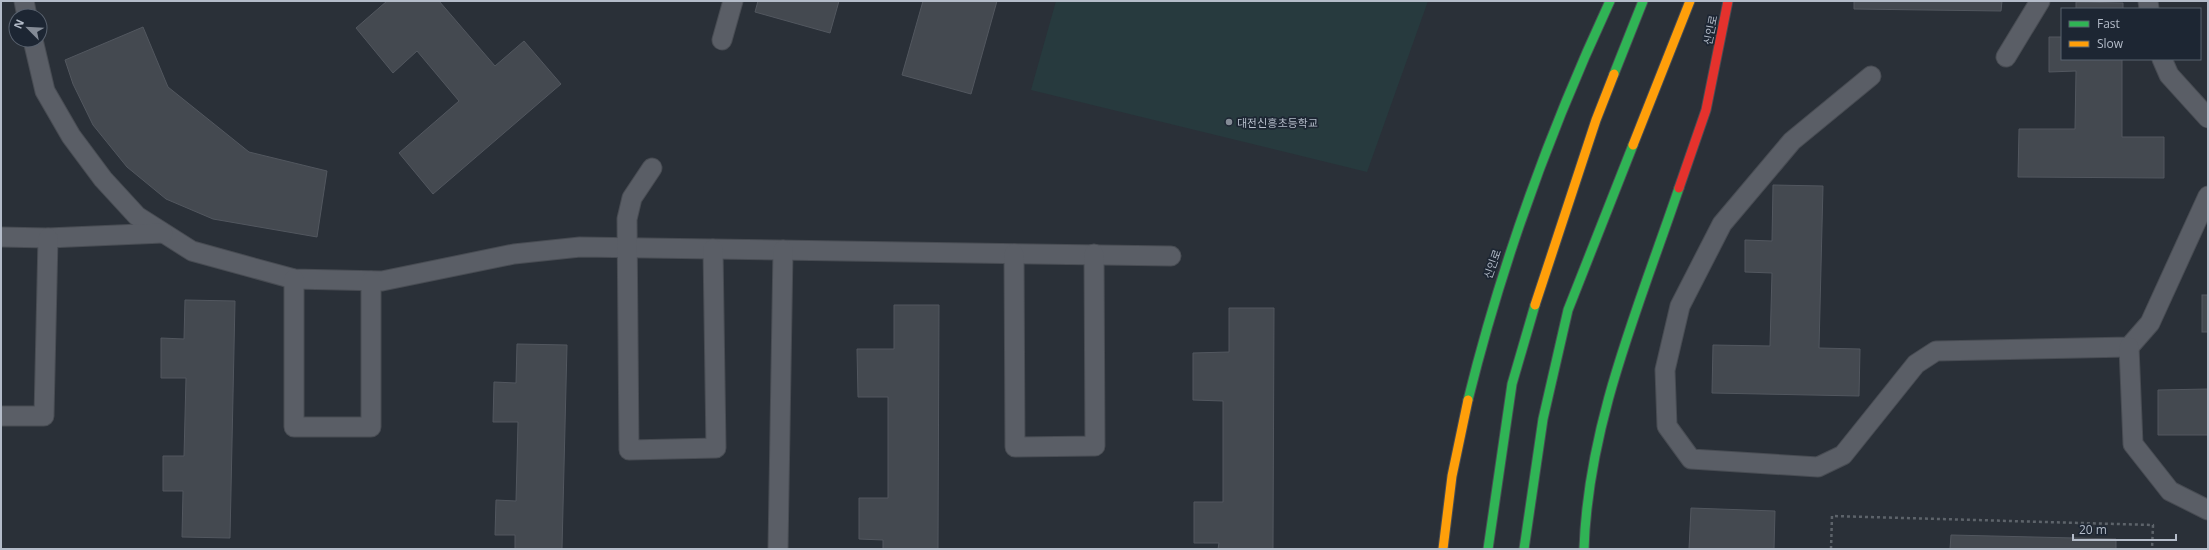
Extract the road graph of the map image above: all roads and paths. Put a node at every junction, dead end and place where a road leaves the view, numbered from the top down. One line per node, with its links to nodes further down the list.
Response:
1 (733, 1): 7 (lane)
2 (1610, 1): 30 (street, 신인로)
3 (1643, 1): 31 (street)
4 (1690, 1): 32 (street)
5 (1728, 1): 33 (street, 신인로)
6 (2040, 1): 9 (lane)
7 (722, 40)
8 (35, 48): 15 (lane)
9 (2006, 57)
10 (2162, 60): 12 (lane)
11 (1871, 76): 26 (lane)
12 (2208, 118)
13 (652, 168): 18 (lane)
14 (2208, 196): 26 (lane)
15 (163, 233): 17 (lane); 24 (lane)
16 (1, 237): 17 (lane)
17 (48, 238): 27 (lane)
18 (626, 248): 19 (lane); 19 (lane); 25 (lane)
19 (713, 249): 20 (lane)
20 (783, 250): 21 (lane); 29 (lane)
21 (1014, 254): 22 (lane); 22 (lane)
22 (1094, 254): 23 (lane)
23 (1171, 256)
24 (294, 279): 25 (lane); 25 (lane)
25 (371, 280)
26 (2129, 347): 28 (lane)
27 (1, 416)
28 (2208, 510)
29 (778, 549)
30 (1443, 549)
31 (1488, 549)
32 (1524, 549)
33 (1584, 549)
34 (1831, 549): 35 (path)
35 (2152, 549)

